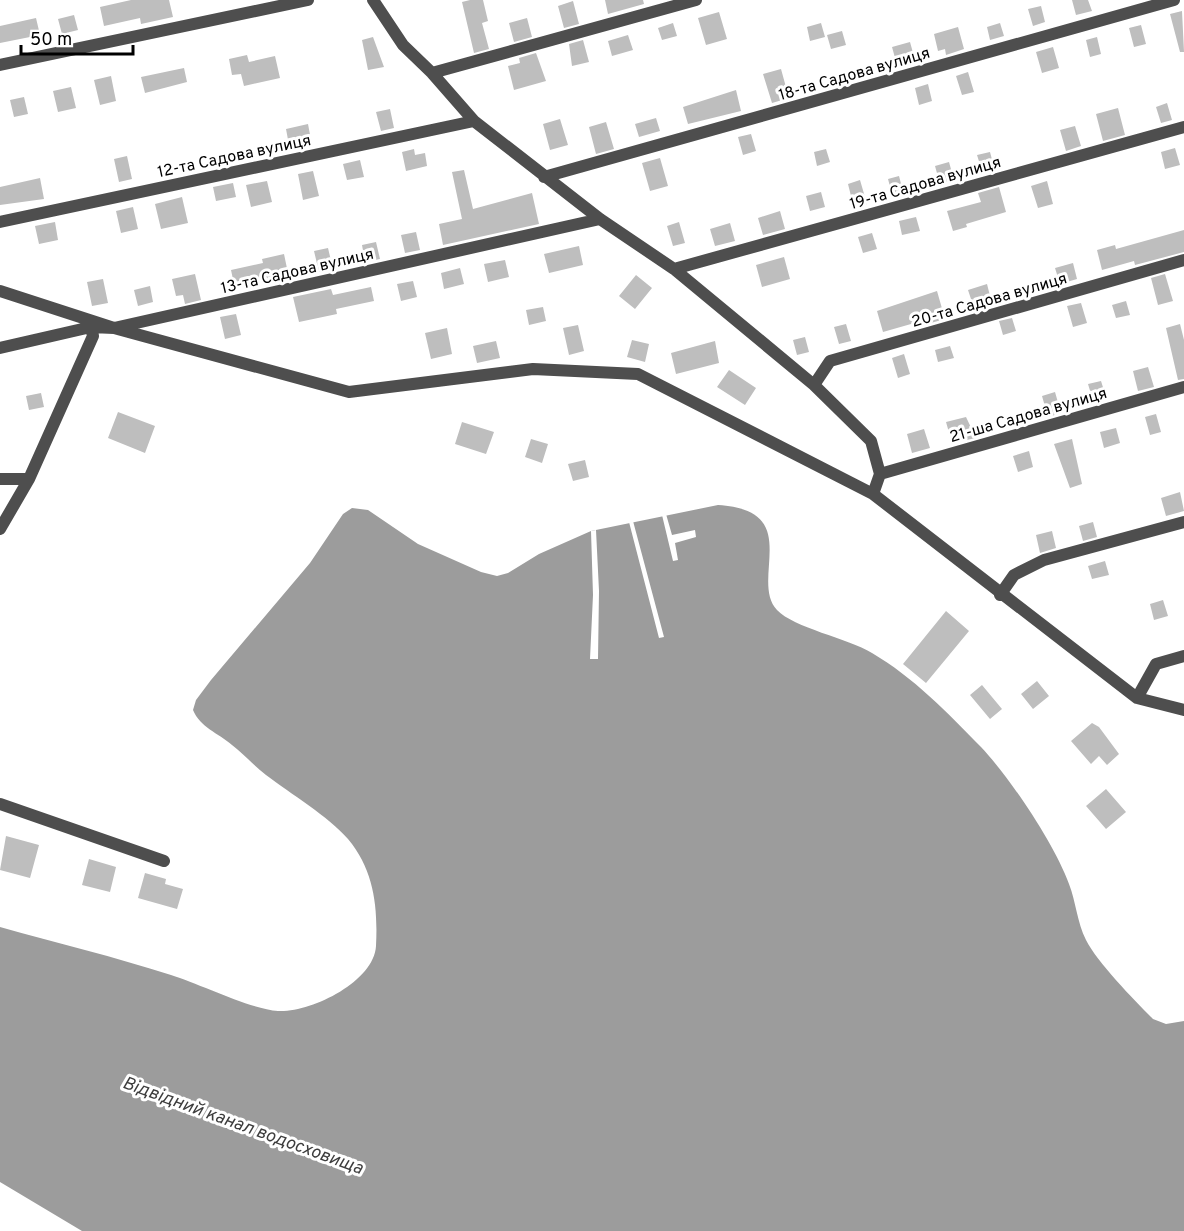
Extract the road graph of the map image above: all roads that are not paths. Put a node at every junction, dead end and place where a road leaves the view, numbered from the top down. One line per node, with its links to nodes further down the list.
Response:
1 (308, 0): 5 (street)
2 (373, 0): 6 (street)
3 (696, 0): 6 (street)
4 (1174, 0): 9 (street, 18-та Садова вулиця)
5 (0, 65)
6 (432, 73): 7 (street)
7 (474, 121): 9 (street); 11 (street, 12-та Садова вулиця)
8 (1184, 127): 13 (street, 19-та Садова вулиця)
9 (544, 177): 10 (street)
10 (600, 219): 13 (street); 16 (street, 13-та Садова вулиця)
11 (0, 222)
12 (1184, 260): 18 (street, 20-та Садова вулиця)
13 (674, 269): 18 (street)
14 (0, 291): 16 (street)
15 (91, 327): 16 (street, 13-та Садова вулиця); 17 (street, 13-та Садова вулиця); 22 (street)
16 (114, 328): 23 (street)
17 (0, 348)
18 (814, 385): 20 (street)
19 (1184, 387): 20 (street, 21-ша Садова вулиця)
20 (880, 474): 23 (street)
21 (0, 479): 22 (street)
22 (29, 479): 25 (street)
23 (873, 494): 26 (street)
24 (1184, 522): 26 (street)
25 (0, 529)
26 (1000, 595): 28 (street)
27 (1184, 656): 28 (street)
28 (1137, 698): 29 (street)
29 (1184, 710)
30 (0, 804): 31 (street)
31 (164, 861)

